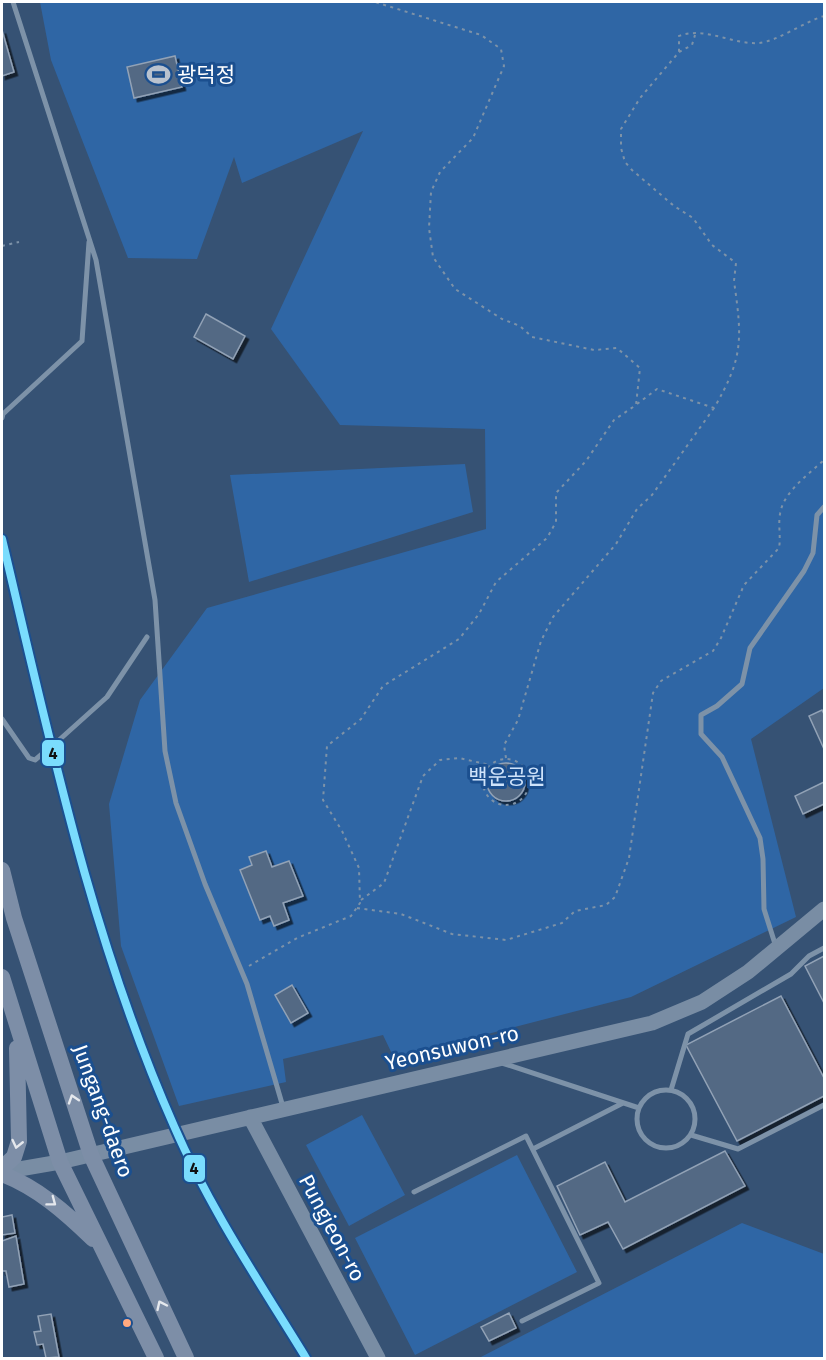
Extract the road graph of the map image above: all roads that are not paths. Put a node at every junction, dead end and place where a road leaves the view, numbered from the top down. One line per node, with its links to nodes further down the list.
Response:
1 (13, 2): 2 (lane)
2 (90, 237): 3 (lane); 19 (lane)
3 (2, 418)
4 (825, 507): 11 (lane)
5 (147, 637): 7 (lane)
6 (2, 719): 8 (lane)
7 (58, 741)
8 (42, 754)
9 (2, 870): 24 (main road, Jungang-daero, one-way to 9)
10 (825, 909): 11 (street, Yeonsuwon-ro)
11 (777, 948): 15 (street, Yeonsuwon-ro)
12 (825, 948): 16 (lane)
13 (2, 977): 14 (main road)
14 (16, 1023): 25 (main road); 26 (main road, one-way to 26)
15 (492, 1060): 17 (lane); 19 (street, Yeonsuwon-ro)
16 (670, 1090): 20 (lane); 22 (lane)
17 (623, 1103): 20 (lane); 23 (lane)
18 (825, 1105): 22 (lane)
19 (283, 1108): 21 (street, Yeonsuwon-ro)
20 (639, 1108): 22 (lane)
21 (250, 1117): 24 (street, Yeonsuwon-ro); 32 (street, Pungjeon-ro)
22 (691, 1135)
23 (533, 1149): 27 (lane); 29 (lane)
24 (91, 1155): 25 (street, Yeonsuwon-ro); 31 (main road, Jungang-daero, one-way to 24)
25 (60, 1162): 26 (street, Yeonsuwon-ro); 28 (main road)
26 (2, 1171): 28 (main road, one-way to 28)
27 (414, 1192)
28 (102, 1247): 30 (main road)
29 (522, 1322)
30 (156, 1359)
31 (186, 1359)
32 (378, 1359)

